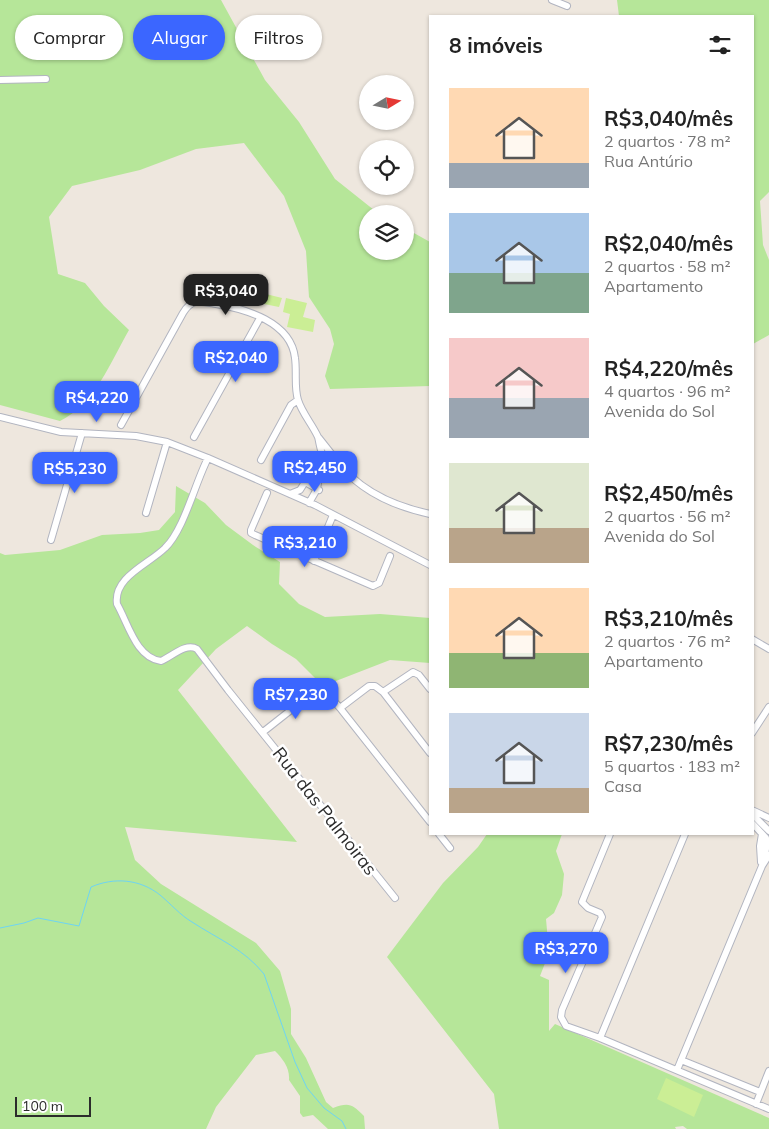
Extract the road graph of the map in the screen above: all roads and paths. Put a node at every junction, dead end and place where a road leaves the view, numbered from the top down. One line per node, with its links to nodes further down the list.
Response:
1 (552, 0): 2 (street)
2 (567, 6)
3 (46, 79): 4 (street)
4 (0, 80)
5 (260, 318): 6 (street); 8 (street); 10 (street)
6 (298, 400): 11 (street); 16 (street)
7 (0, 417): 9 (street)
8 (122, 425)
9 (82, 434): 12 (street); 28 (street)
10 (194, 437)
11 (318, 437): 14 (street); 15 (street)
12 (167, 442): 13 (street); 25 (street)
13 (208, 458): 22 (street); 39 (street, Rua das Palmoiras)
14 (325, 458): 15 (street); 17 (street)
15 (334, 458): 17 (street); 20 (street)
16 (261, 460)
17 (330, 466): 18 (street); 20 (street)
18 (325, 474)
19 (306, 483): 22 (street); 23 (street); 24 (street)
20 (360, 485): 26 (street)
21 (267, 494): 30 (street)
22 (290, 494): 23 (street)
23 (299, 498): 24 (street)
24 (312, 504): 27 (street)
25 (146, 513)
26 (429, 514)
27 (333, 515): 30 (street); 31 (street)
28 (51, 540)
29 (390, 556): 30 (street)
30 (314, 560)
31 (429, 564)
32 (754, 640): 33 (street)
33 (769, 649)
34 (429, 688): 35 (street)
35 (383, 692): 37 (street); 40 (street)
36 (769, 707): 38 (street)
37 (340, 708): 39 (street); 44 (street)
38 (754, 730)
39 (262, 732): 53 (street, Rua das Palmoiras)
40 (429, 752)
41 (754, 811): 43 (street)
42 (754, 817): 49 (street)
43 (769, 818)
44 (429, 821)
45 (754, 825): 49 (street)
46 (440, 835): 50 (street)
47 (610, 835): 54 (street)
48 (685, 835): 54 (street)
49 (766, 836): 52 (street)
50 (450, 848)
51 (769, 855): 52 (street)
52 (762, 866): 55 (street)
53 (394, 898)
54 (600, 1038): 56 (street)
55 (681, 1060): 56 (street); 58 (street)
56 (677, 1070): 59 (street)
57 (769, 1071): 60 (street)
58 (728, 1079): 59 (street); 60 (street)
59 (724, 1091): 61 (street)
60 (760, 1092): 61 (street)
61 (756, 1104): 62 (street)
62 (769, 1109)

